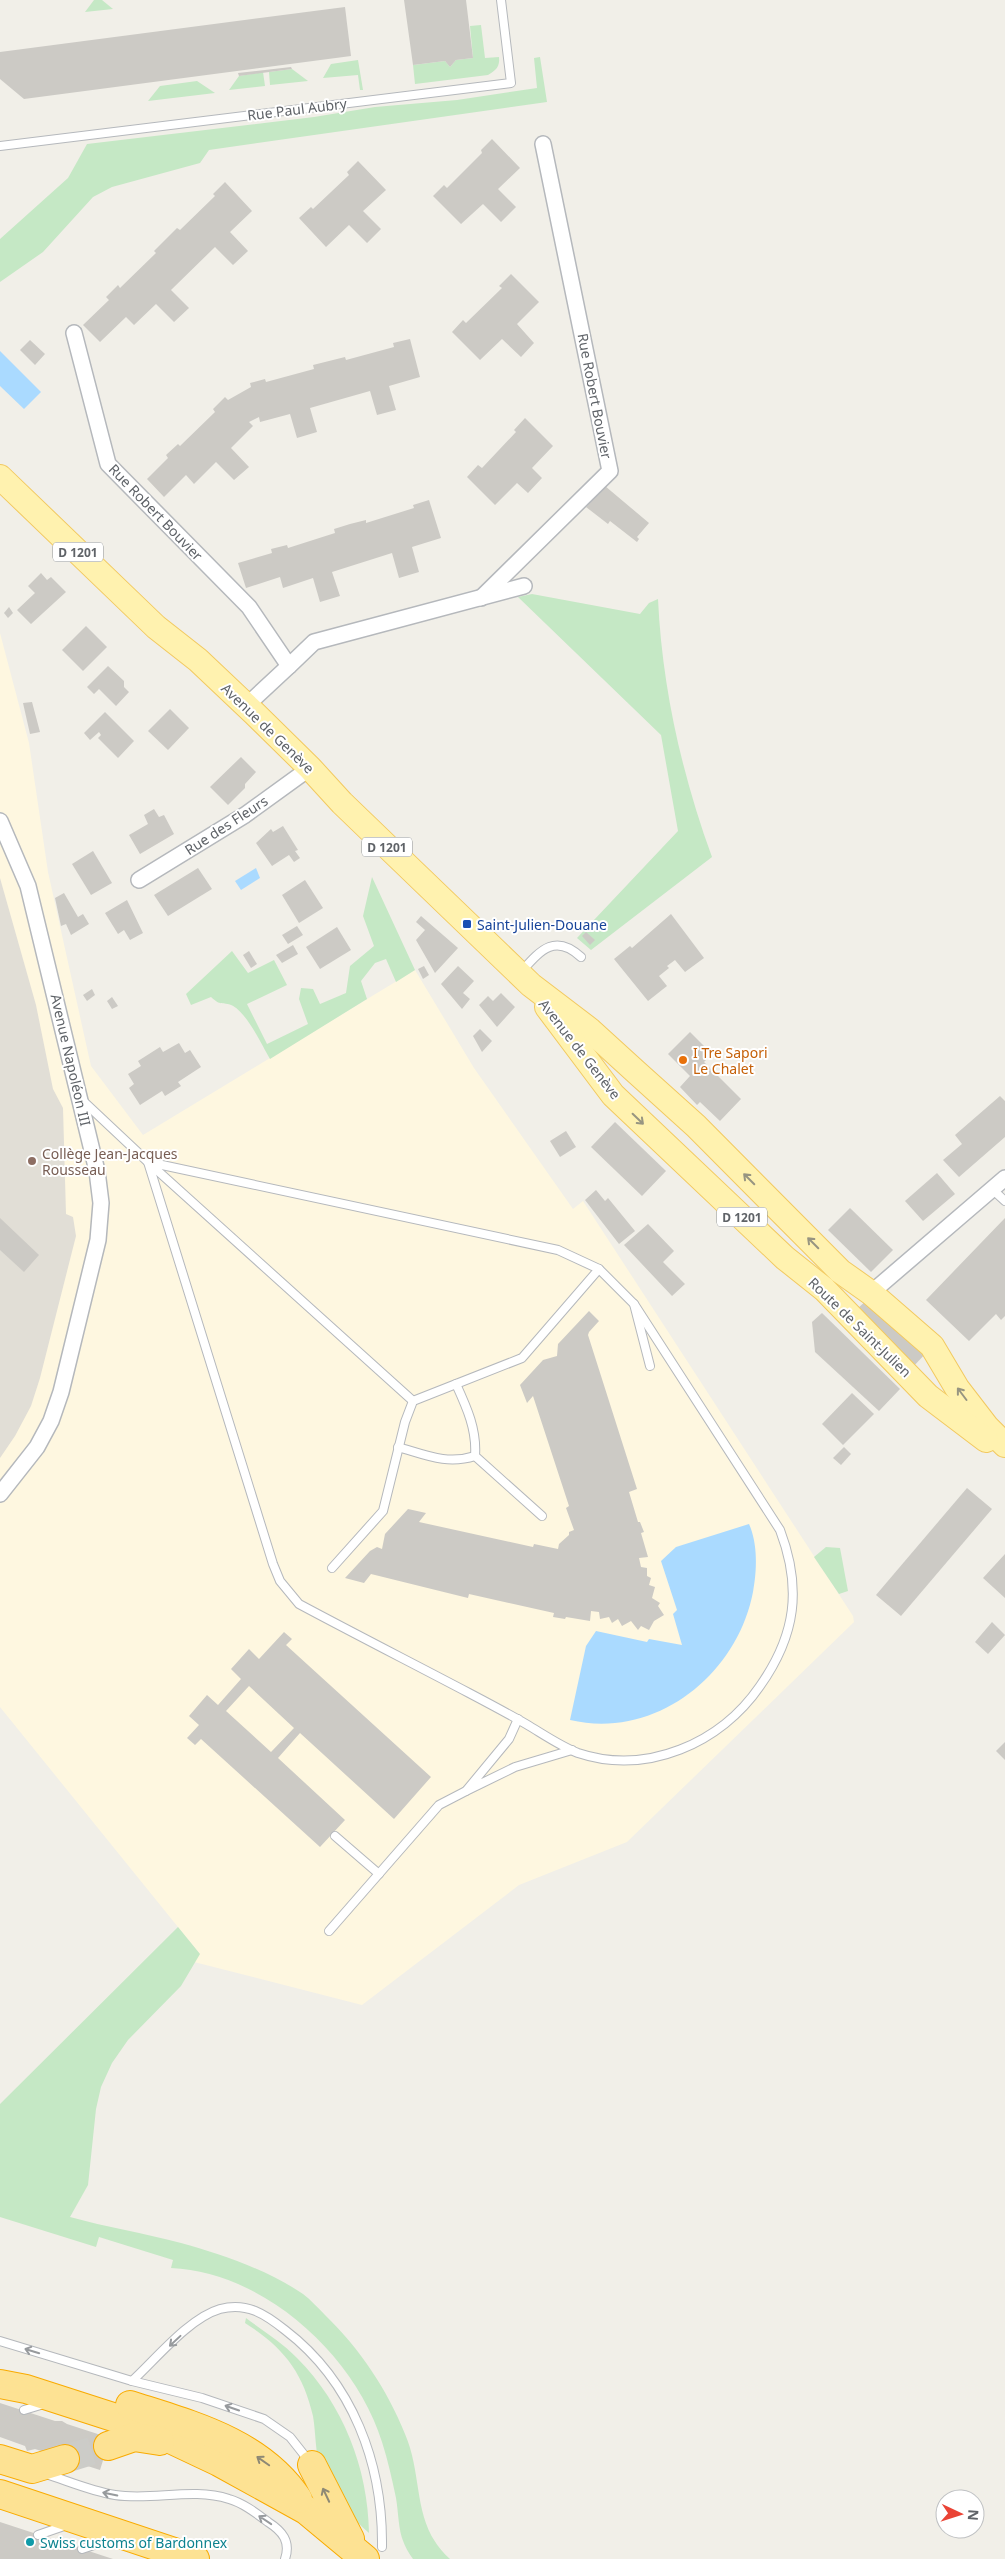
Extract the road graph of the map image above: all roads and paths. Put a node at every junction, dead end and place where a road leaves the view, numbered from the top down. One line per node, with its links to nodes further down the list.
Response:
1 (501, 0): 3 (lane, Rue Paul Aubry)
2 (543, 144): 7 (street, Rue Robert Bouvier)
3 (0, 146)
4 (74, 333): 8 (street, Rue Robert Bouvier)
5 (0, 477): 9 (main road, Avenue de Genève / D 1201)
6 (524, 586): 7 (street, Rue Robert Bouvier)
7 (481, 598): 8 (street, Rue Robert Bouvier)
8 (289, 666): 9 (street, Rue Robert Bouvier)
9 (246, 706): 10 (main road, Avenue de Genève / D 1201)
10 (310, 768): 12 (street, Rue des Fleurs); 14 (main road, Avenue de Genève / D 1201)
11 (0, 821): 17 (street, Avenue Napoléon III)
12 (140, 880)
13 (581, 957): 14 (lane)
14 (525, 980): 15 (main road, Avenue de Genève / D 1201); 16 (main road, Avenue de Genève / D 1201)
15 (610, 1048): 16 (main road); 18 (main road, Avenue de Genève / D 1201)
16 (590, 1064): 19 (main road, Avenue de Genève / D 1201, one-way to 19)
17 (80, 1099): 21 (lane); 38 (street, Avenue Napoléon III)
18 (696, 1126): 20 (main road, Route de Saint-Julien / D 1201)
19 (673, 1153): 22 (main road, Route de Saint-Julien / D 1201)
20 (722, 1153): 22 (main road); 27 (main road, Route de Saint-Julien / D 1201, one-way to 20)
21 (148, 1162): 26 (lane); 33 (lane); 41 (lane)
22 (698, 1177): 28 (main road, Route de Saint-Julien / D 1201)
23 (1005, 1178): 24 (street)
24 (992, 1189): 25 (lane); 29 (street)
25 (1005, 1201)
26 (599, 1269): 30 (lane); 32 (lane)
27 (840, 1271): 28 (main road); 29 (main road, Route de Saint-Julien)
28 (824, 1289): 37 (main road, Route de Saint-Julien)
29 (870, 1292): 34 (main road, Route de Saint-Julien, one-way to 29)
30 (634, 1304): 31 (lane); 42 (lane)
31 (650, 1366)
32 (456, 1384): 33 (lane); 36 (lane)
33 (413, 1401): 35 (lane)
34 (1005, 1445)
35 (398, 1447): 36 (lane); 40 (lane)
36 (475, 1456): 39 (lane)
37 (1005, 1458)
38 (0, 1494)
39 (542, 1516)
40 (332, 1568)
41 (518, 1719): 42 (lane); 43 (lane)
42 (572, 1750): 43 (lane)
43 (466, 1791): 45 (lane)
44 (335, 1836): 45 (lane)
45 (378, 1874): 46 (lane)
46 (329, 1931)
47 (0, 2341): 49 (lane, one-way to 47)
48 (0, 2368): 60 (highway, one-way to 48)
49 (132, 2381): 57 (lane, one-way to 49); 65 (lane, one-way to 49)
50 (0, 2384): 51 (highway)
51 (58, 2399): 52 (lane); 53 (highway)
52 (24, 2410)
53 (176, 2444): 54 (highway); 60 (highway)
54 (108, 2446)
55 (0, 2458): 58 (highway)
56 (65, 2459): 58 (highway)
57 (312, 2465): 65 (highway, one-way to 57)
58 (32, 2469): 67 (lane, one-way to 58)
59 (0, 2494): 61 (highway)
60 (306, 2510): 65 (highway)
61 (83, 2521): 62 (lane); 63 (highway)
62 (38, 2535)
63 (123, 2535): 64 (lane); 66 (highway)
64 (82, 2548)
65 (368, 2553)
66 (183, 2558)
67 (285, 2559)

